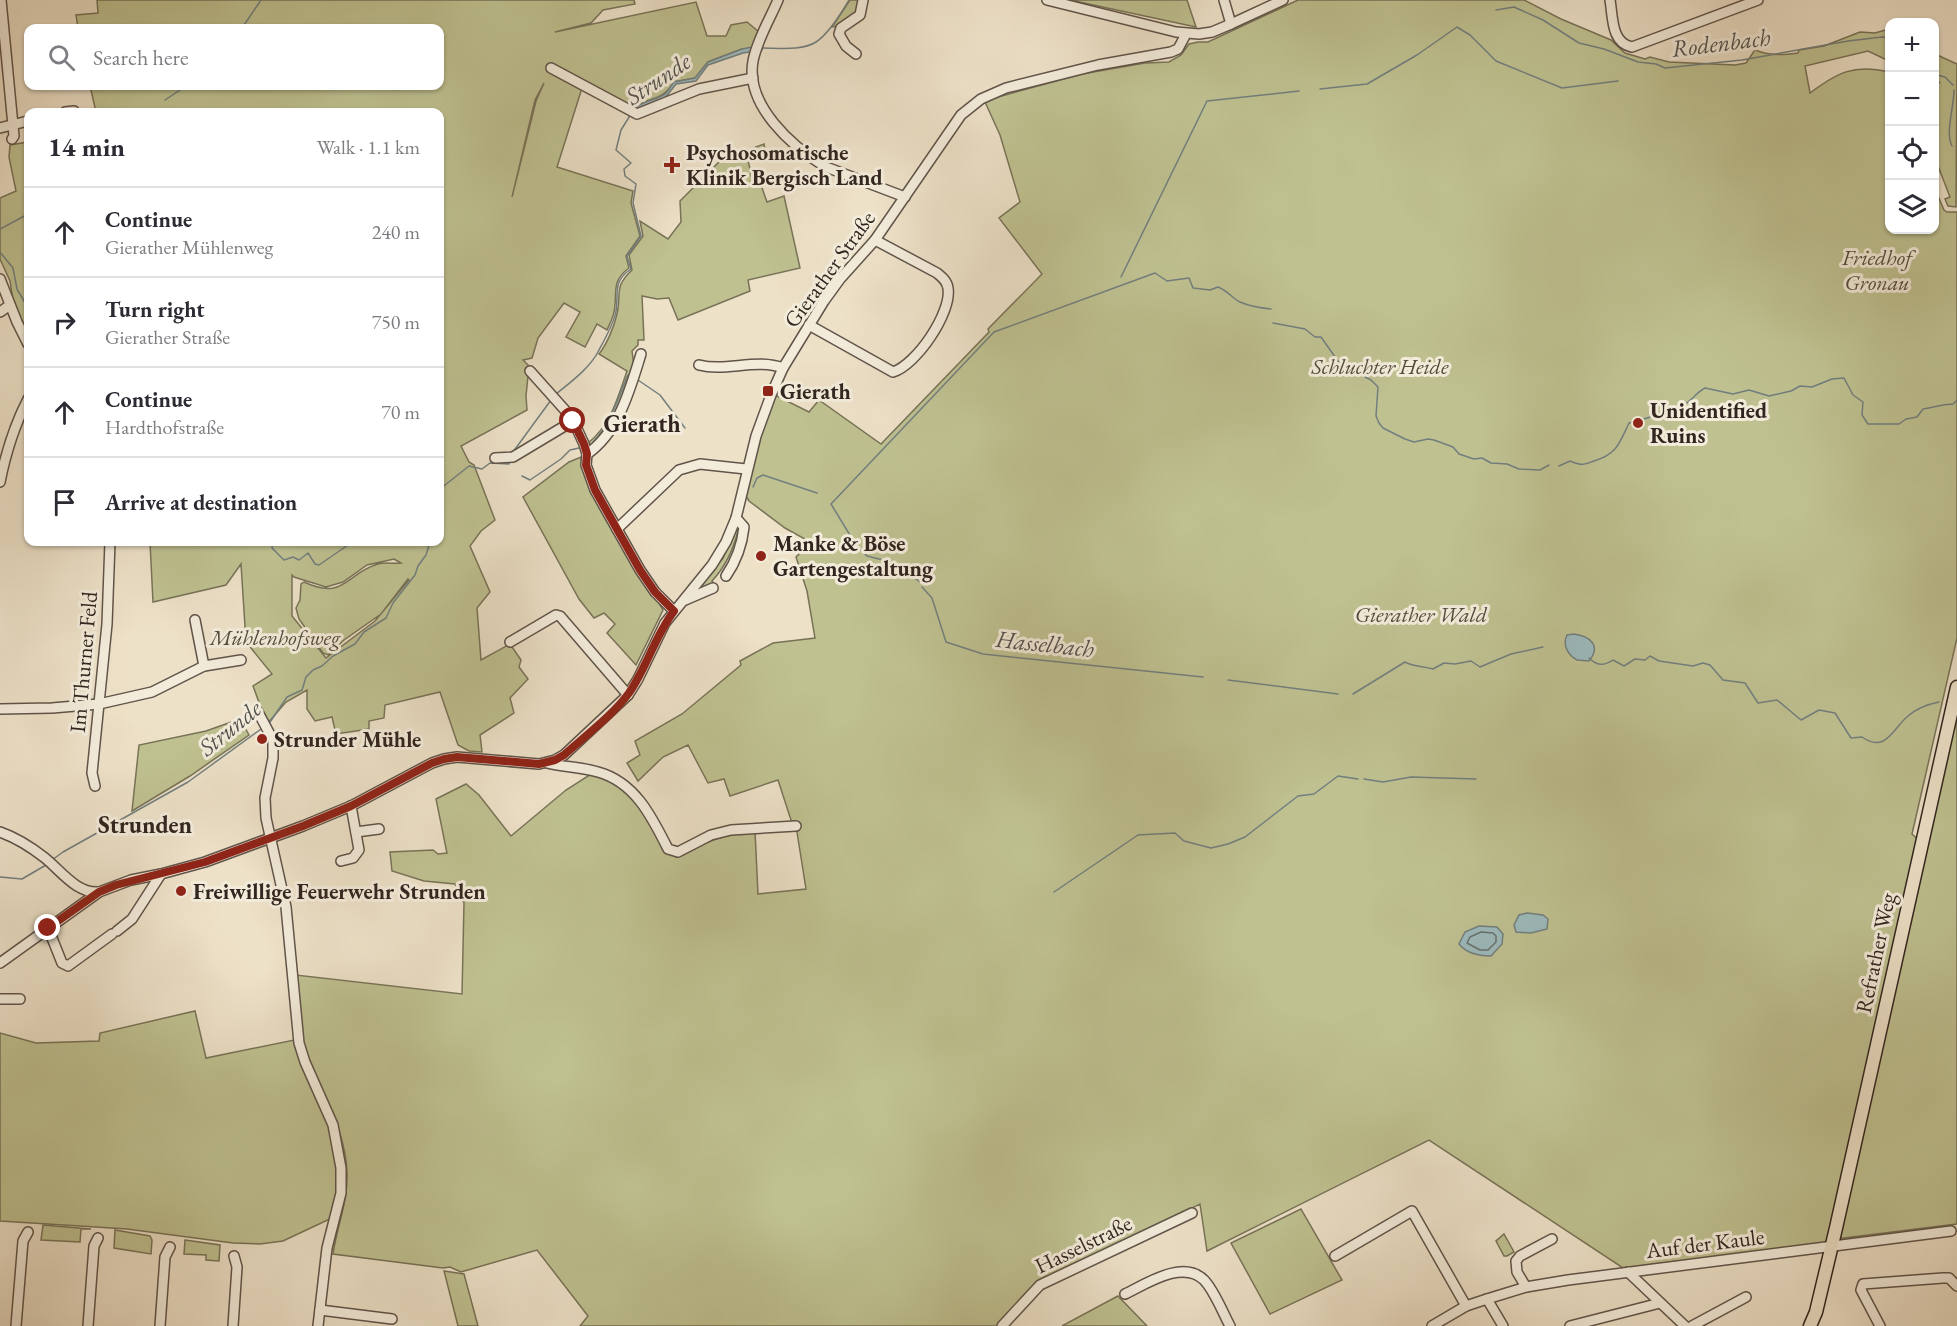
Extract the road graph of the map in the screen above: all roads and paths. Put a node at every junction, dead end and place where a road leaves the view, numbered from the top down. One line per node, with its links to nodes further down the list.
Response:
1 (1, 0): 15 (street)
2 (778, 0): 13 (street)
3 (863, 0): 11 (street)
4 (1047, 0): 10 (street)
5 (1224, 0): 9 (street)
6 (1283, 0): 9 (street)
7 (1610, 0): 8 (street)
8 (1758, 0)
9 (1231, 24): 10 (street)
10 (1186, 34): 18 (street, Gierather Straße)
11 (856, 54)
12 (550, 68): 13 (street)
13 (753, 78): 18 (street)
14 (24, 122): 15 (street)
15 (13, 125): 16 (street); 17 (street)
16 (0, 128)
17 (12, 139)
18 (905, 197): 19 (street, Gierather Straße)
19 (875, 240): 23 (street, Gierather Straße); 23 (street)
20 (0, 279): 21 (street)
21 (10, 304): 22 (street); 24 (street)
22 (0, 312)
23 (809, 324): 27 (street, Gierather Straße)
24 (24, 336)
25 (641, 354): 32 (street)
26 (699, 365): 27 (street)
27 (783, 368): 34 (street, Gierather Straße)
28 (530, 371): 30 (street)
29 (24, 408): 31 (street)
30 (573, 421): 32 (street); 33 (street)
31 (3, 451): 35 (street)
32 (587, 454): 37 (street)
33 (495, 458)
34 (746, 469): 36 (street, Gierather Straße); 37 (street)
35 (0, 482)
36 (736, 518): 39 (street, Gierather Straße); 41 (street, Gierather Straße)
37 (617, 529): 42 (street)
38 (110, 546): 49 (street, Im Thurner Feld)
39 (726, 576)
40 (713, 588): 41 (street, Gierather Straße)
41 (683, 600): 42 (street, Gierather Straße)
42 (674, 611): 48 (street, Gierather Straße)
43 (195, 621): 46 (street)
44 (510, 642): 48 (street)
45 (241, 660): 46 (street)
46 (204, 666): 49 (street)
47 (1957, 687): 72 (main road, Refrather Weg)
48 (628, 695): 52 (street, Gierather Straße)
49 (99, 704): 50 (street); 53 (street, Im Thurner Feld)
50 (0, 709)
51 (258, 712): 59 (street)
52 (547, 763): 54 (street); 55 (street)
53 (95, 786)
54 (351, 806): 58 (street); 59 (street)
55 (796, 826)
56 (379, 829): 58 (street)
57 (0, 832): 62 (street)
58 (356, 832): 60 (street)
59 (272, 838): 61 (street); 84 (street)
60 (341, 861)
61 (161, 874): 62 (street); 63 (street)
62 (99, 892): 63 (street)
63 (48, 928): 64 (street)
64 (0, 963)
65 (0, 999): 66 (street)
66 (20, 999)
67 (1192, 1213): 91 (street, Hasselstraße)
68 (1951, 1231): 72 (street, Auf der Kaule)
69 (28, 1232): 86 (street)
70 (98, 1238): 87 (street)
71 (1552, 1239): 77 (street)
72 (1832, 1246): 76 (street, Auf der Kaule); 98 (main road, Refrather Weg)
73 (170, 1247): 88 (street)
74 (234, 1256): 89 (street)
75 (1335, 1256): 83 (street)
76 (1628, 1272): 77 (street, Auf der Kaule); 82 (street)
77 (1526, 1287): 81 (street, Auf der Kaule)
78 (1957, 1287): 99 (street)
79 (1125, 1294): 92 (street)
80 (1746, 1297): 97 (street)
81 (1487, 1299): 83 (street, Auf der Kaule); 94 (street)
82 (1660, 1303): 95 (street); 96 (street)
83 (1466, 1306): 93 (street, Auf der Kaule)
84 (320, 1310): 85 (street); 90 (street)
85 (393, 1319)
86 (16, 1326)
87 (88, 1326)
88 (160, 1326)
89 (233, 1326)
90 (318, 1326)
91 (1002, 1326)
92 (1230, 1326)
93 (1432, 1326)
94 (1503, 1326)
95 (1570, 1326)
96 (1685, 1326)
97 (1692, 1326)
98 (1810, 1326)
99 (1880, 1326)

